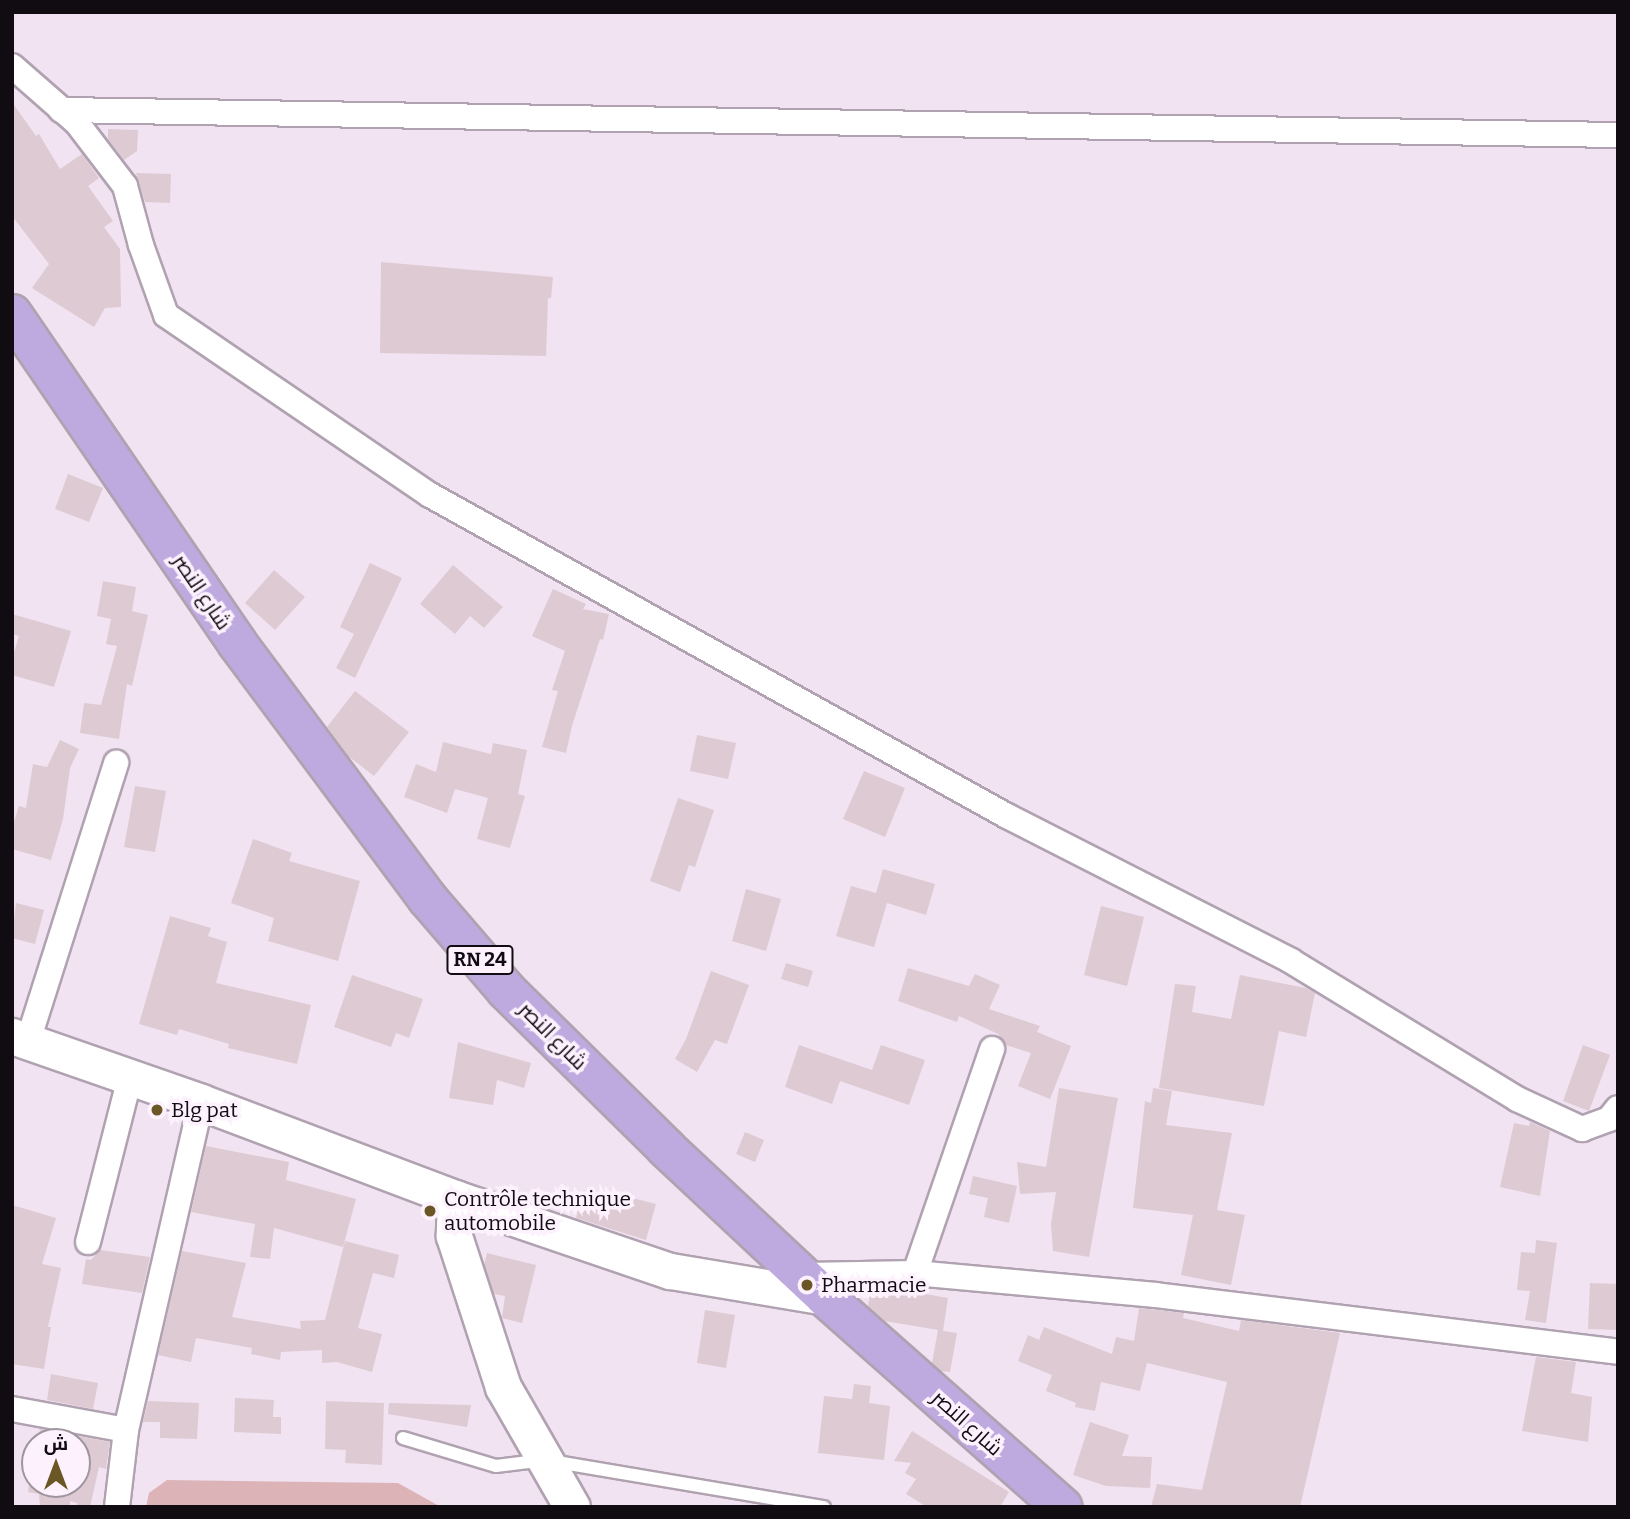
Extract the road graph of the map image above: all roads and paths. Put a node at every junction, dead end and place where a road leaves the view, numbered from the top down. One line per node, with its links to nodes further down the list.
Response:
1 (12, 66): 2 (street)
2 (61, 110): 3 (street); 10 (street)
3 (1618, 135)
4 (12, 314): 14 (main road, شارع النصر / RN 24)
5 (116, 763): 6 (street)
6 (20, 1039): 8 (street)
7 (992, 1049): 13 (street)
8 (130, 1077): 9 (street); 12 (street)
9 (201, 1102): 11 (street); 17 (street)
10 (1618, 1108)
11 (455, 1198): 14 (street); 19 (street)
12 (88, 1242)
13 (915, 1273): 14 (street); 15 (street)
14 (815, 1286): 23 (main road, شارع النصر / RN 24)
15 (1618, 1352)
16 (12, 1409): 17 (street)
17 (126, 1430): 20 (street)
18 (403, 1438): 19 (lane)
19 (545, 1460): 21 (street); 22 (lane)
20 (117, 1507)
21 (572, 1507)
22 (824, 1507)
23 (1062, 1507)

